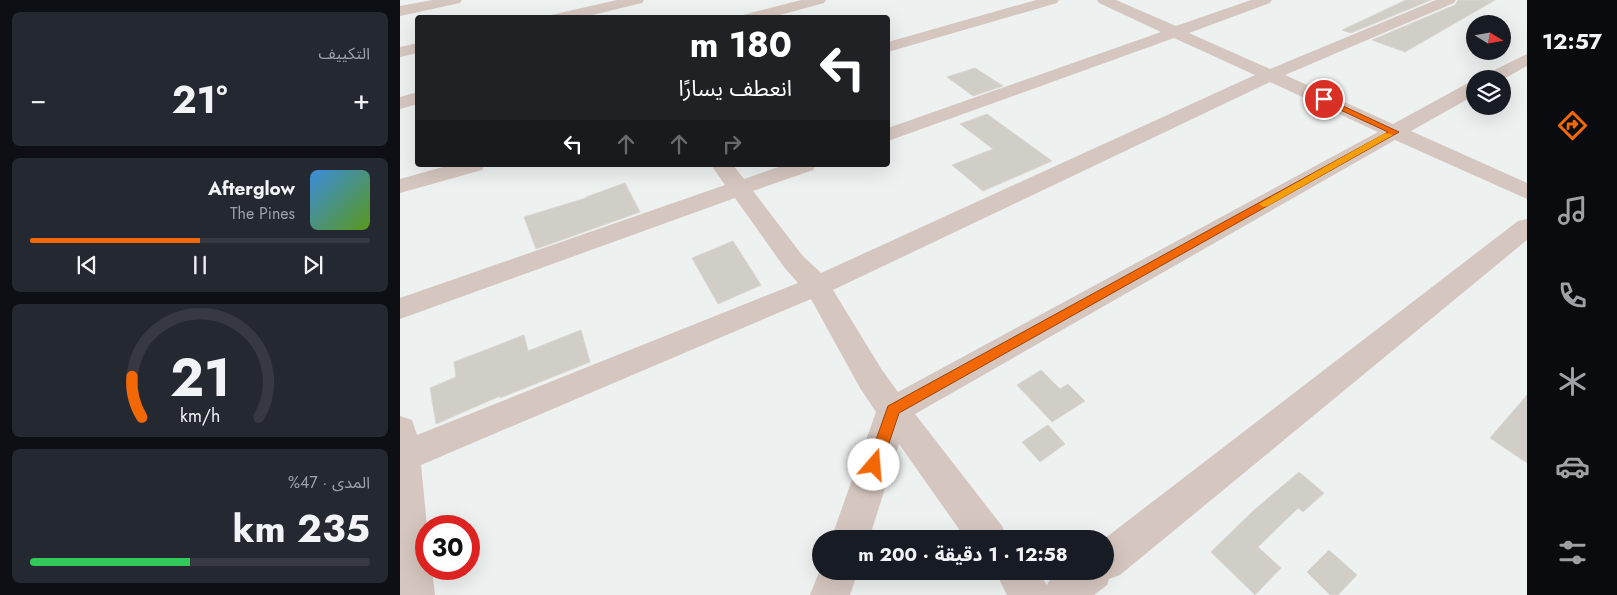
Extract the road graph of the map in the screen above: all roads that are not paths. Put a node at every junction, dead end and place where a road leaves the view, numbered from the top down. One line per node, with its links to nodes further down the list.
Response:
1 (455, 0): 9 (street)
2 (637, 0): 8 (street)
3 (820, 0): 11 (street)
4 (1052, 0): 13 (street)
5 (1104, 0): 12 (street)
6 (1265, 0): 12 (street)
7 (1450, 0): 18 (street)
8 (611, 8): 10 (street)
9 (400, 11)
10 (573, 15)
11 (761, 15)
12 (1175, 32): 18 (street); 23 (street)
13 (890, 46)
14 (415, 49): 15 (street)
15 (400, 52)
16 (1527, 58): 17 (street)
17 (1506, 70)
18 (1270, 75): 22 (street); 31 (street)
19 (1466, 92): 22 (street)
20 (415, 99): 21 (street)
21 (400, 102)
22 (1395, 132): 29 (street); 33 (street)
23 (890, 134)
24 (467, 167): 27 (street)
25 (723, 167): 28 (street)
26 (800, 167): 28 (street)
27 (400, 186)
28 (739, 189): 31 (street); 32 (street)
29 (1527, 192)
30 (1527, 227): 37 (street)
31 (816, 286): 33 (street); 34 (street)
32 (400, 309)
33 (893, 410): 35 (street); 36 (street)
34 (401, 448): 41 (street)
35 (853, 530)
36 (982, 530)
37 (1114, 555)
38 (835, 580): 42 (street)
39 (1020, 580): 43 (street)
40 (1082, 580): 44 (street)
41 (415, 595)
42 (830, 595)
43 (1031, 595)
44 (1063, 595)

